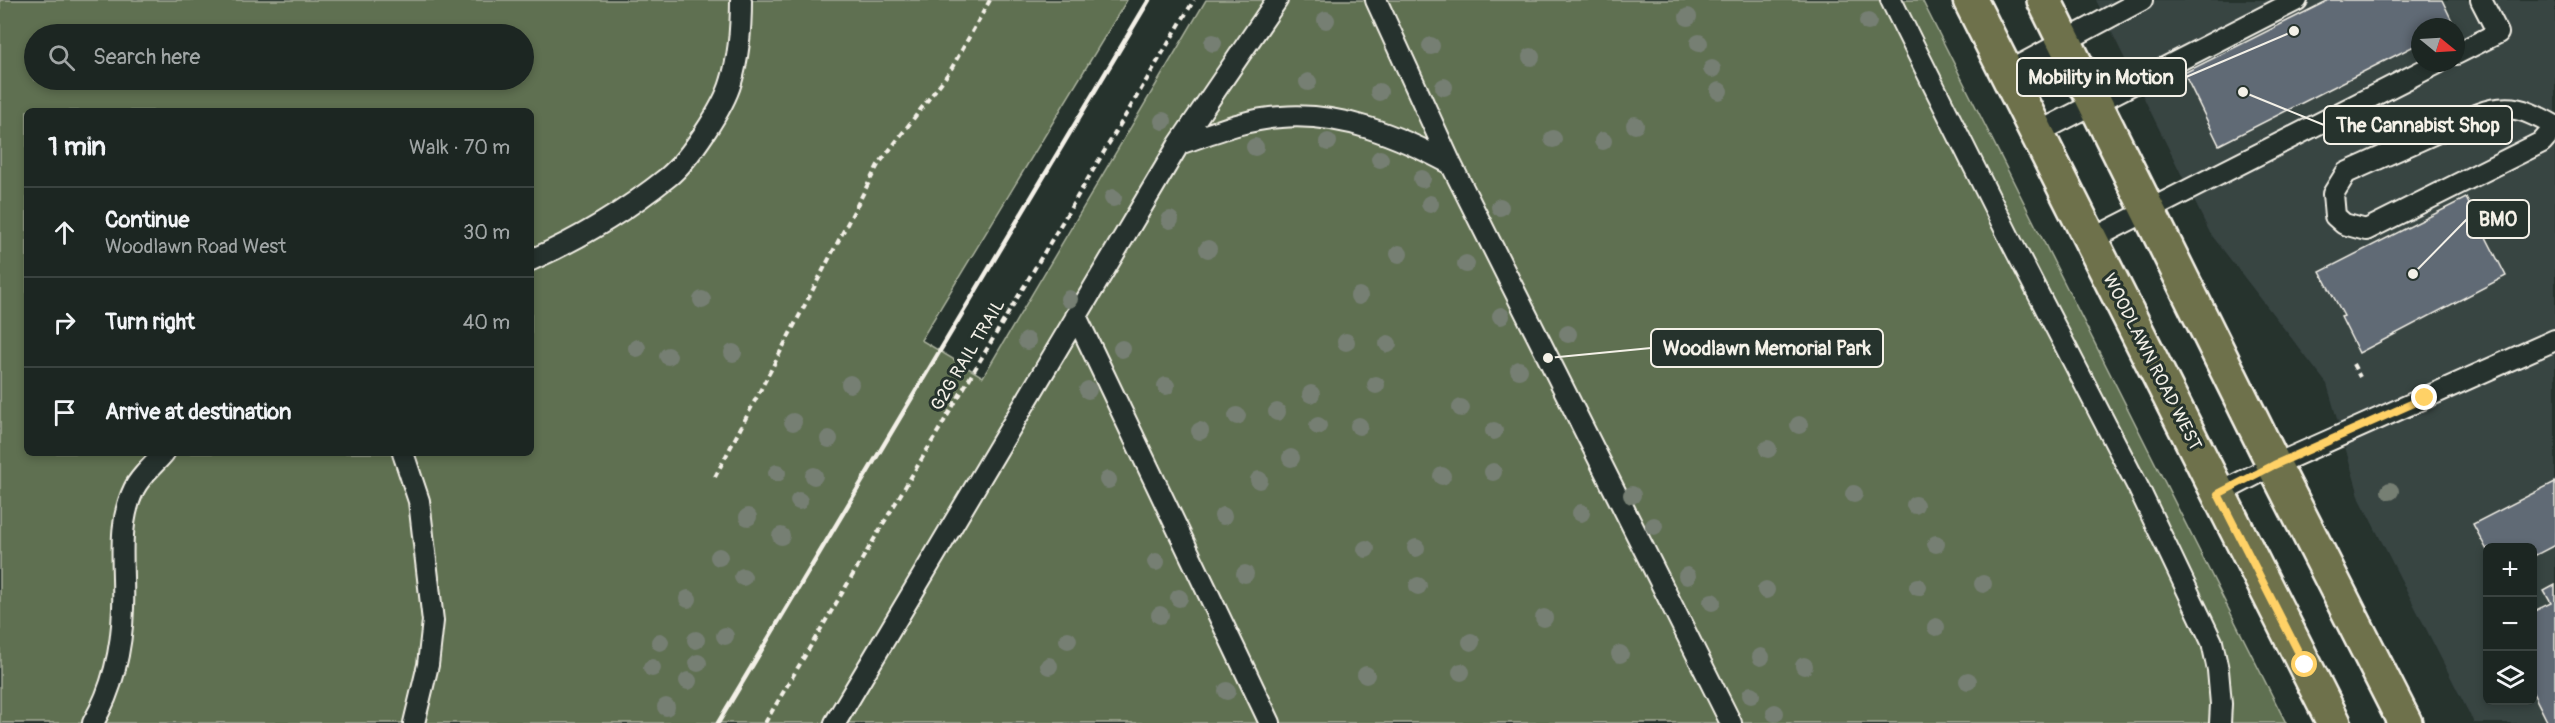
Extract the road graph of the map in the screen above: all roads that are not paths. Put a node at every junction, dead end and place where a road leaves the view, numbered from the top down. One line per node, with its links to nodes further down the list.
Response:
1 (741, 0): 21 (lane)
2 (1276, 0): 17 (lane)
3 (1376, 0): 18 (lane)
4 (1891, 0): 33 (lane)
5 (1970, 0): 12 (main road, WOODLAWN ROAD WEST)
6 (2044, 0): 10 (main road)
7 (2142, 0): 10 (lane)
8 (2297, 0): 14 (lane)
9 (2481, 0): 11 (lane)
10 (2064, 42): 12 (lane); 14 (main road)
11 (2465, 50)
12 (2007, 72): 16 (main road, WOODLAWN ROAD WEST)
13 (2420, 72): 19 (lane)
14 (2094, 102): 16 (lane); 19 (main road)
15 (2555, 127): 15 (lane)
16 (2037, 133): 20 (main road, WOODLAWN ROAD WEST)
17 (1179, 144): 18 (lane); 22 (lane)
18 (1451, 164): 32 (lane)
19 (2146, 209): 20 (lane); 26 (main road)
20 (2090, 240): 27 (main road, WOODLAWN ROAD WEST)
21 (534, 258)
22 (1076, 316): 30 (lane); 31 (lane)
23 (2555, 340): 26 (lane)
24 (161, 456): 28 (lane)
25 (404, 456): 29 (lane)
26 (2274, 465): 27 (lane); 35 (main road)
27 (2218, 494): 34 (main road, WOODLAWN ROAD WEST)
28 (93, 723)
29 (414, 723)
30 (835, 723)
31 (1270, 723)
32 (1731, 723)
33 (2220, 723)
34 (2334, 723)
35 (2405, 723)

